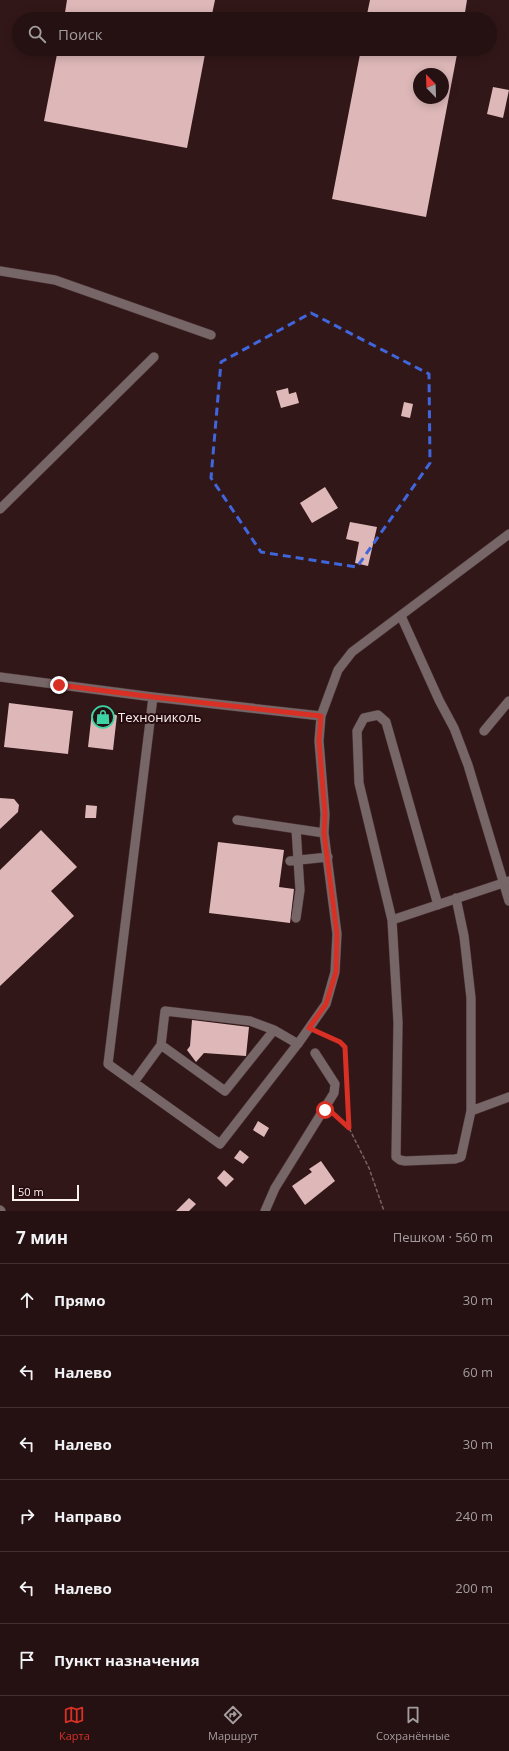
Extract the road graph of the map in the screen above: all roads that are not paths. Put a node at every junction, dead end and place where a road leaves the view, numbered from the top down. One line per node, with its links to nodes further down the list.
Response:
1 (0, 271): 2 (street)
2 (211, 335)
3 (154, 357): 4 (street)
4 (0, 509)
5 (509, 534): 6 (street)
6 (401, 616): 10 (street); 17 (street)
7 (0, 676): 8 (street)
8 (153, 697): 10 (street); 27 (street)
9 (509, 701): 11 (street)
10 (321, 716): 14 (street)
11 (484, 731)
12 (237, 820): 13 (street)
13 (296, 830): 14 (street); 16 (street)
14 (324, 833): 15 (street)
15 (328, 857): 16 (street); 24 (street)
16 (294, 861): 21 (street)
17 (506, 882): 18 (street); 19 (street)
18 (456, 898): 20 (street); 29 (street)
19 (509, 902)
20 (438, 905): 22 (street); 22 (street)
21 (296, 918)
22 (392, 920): 29 (street)
23 (274, 1030): 24 (street); 25 (street); 25 (street)
24 (299, 1042): 27 (street)
25 (161, 1045): 27 (street)
26 (316, 1053): 30 (street)
27 (134, 1082)
28 (509, 1097): 29 (street)
29 (471, 1111)
30 (265, 1211)

